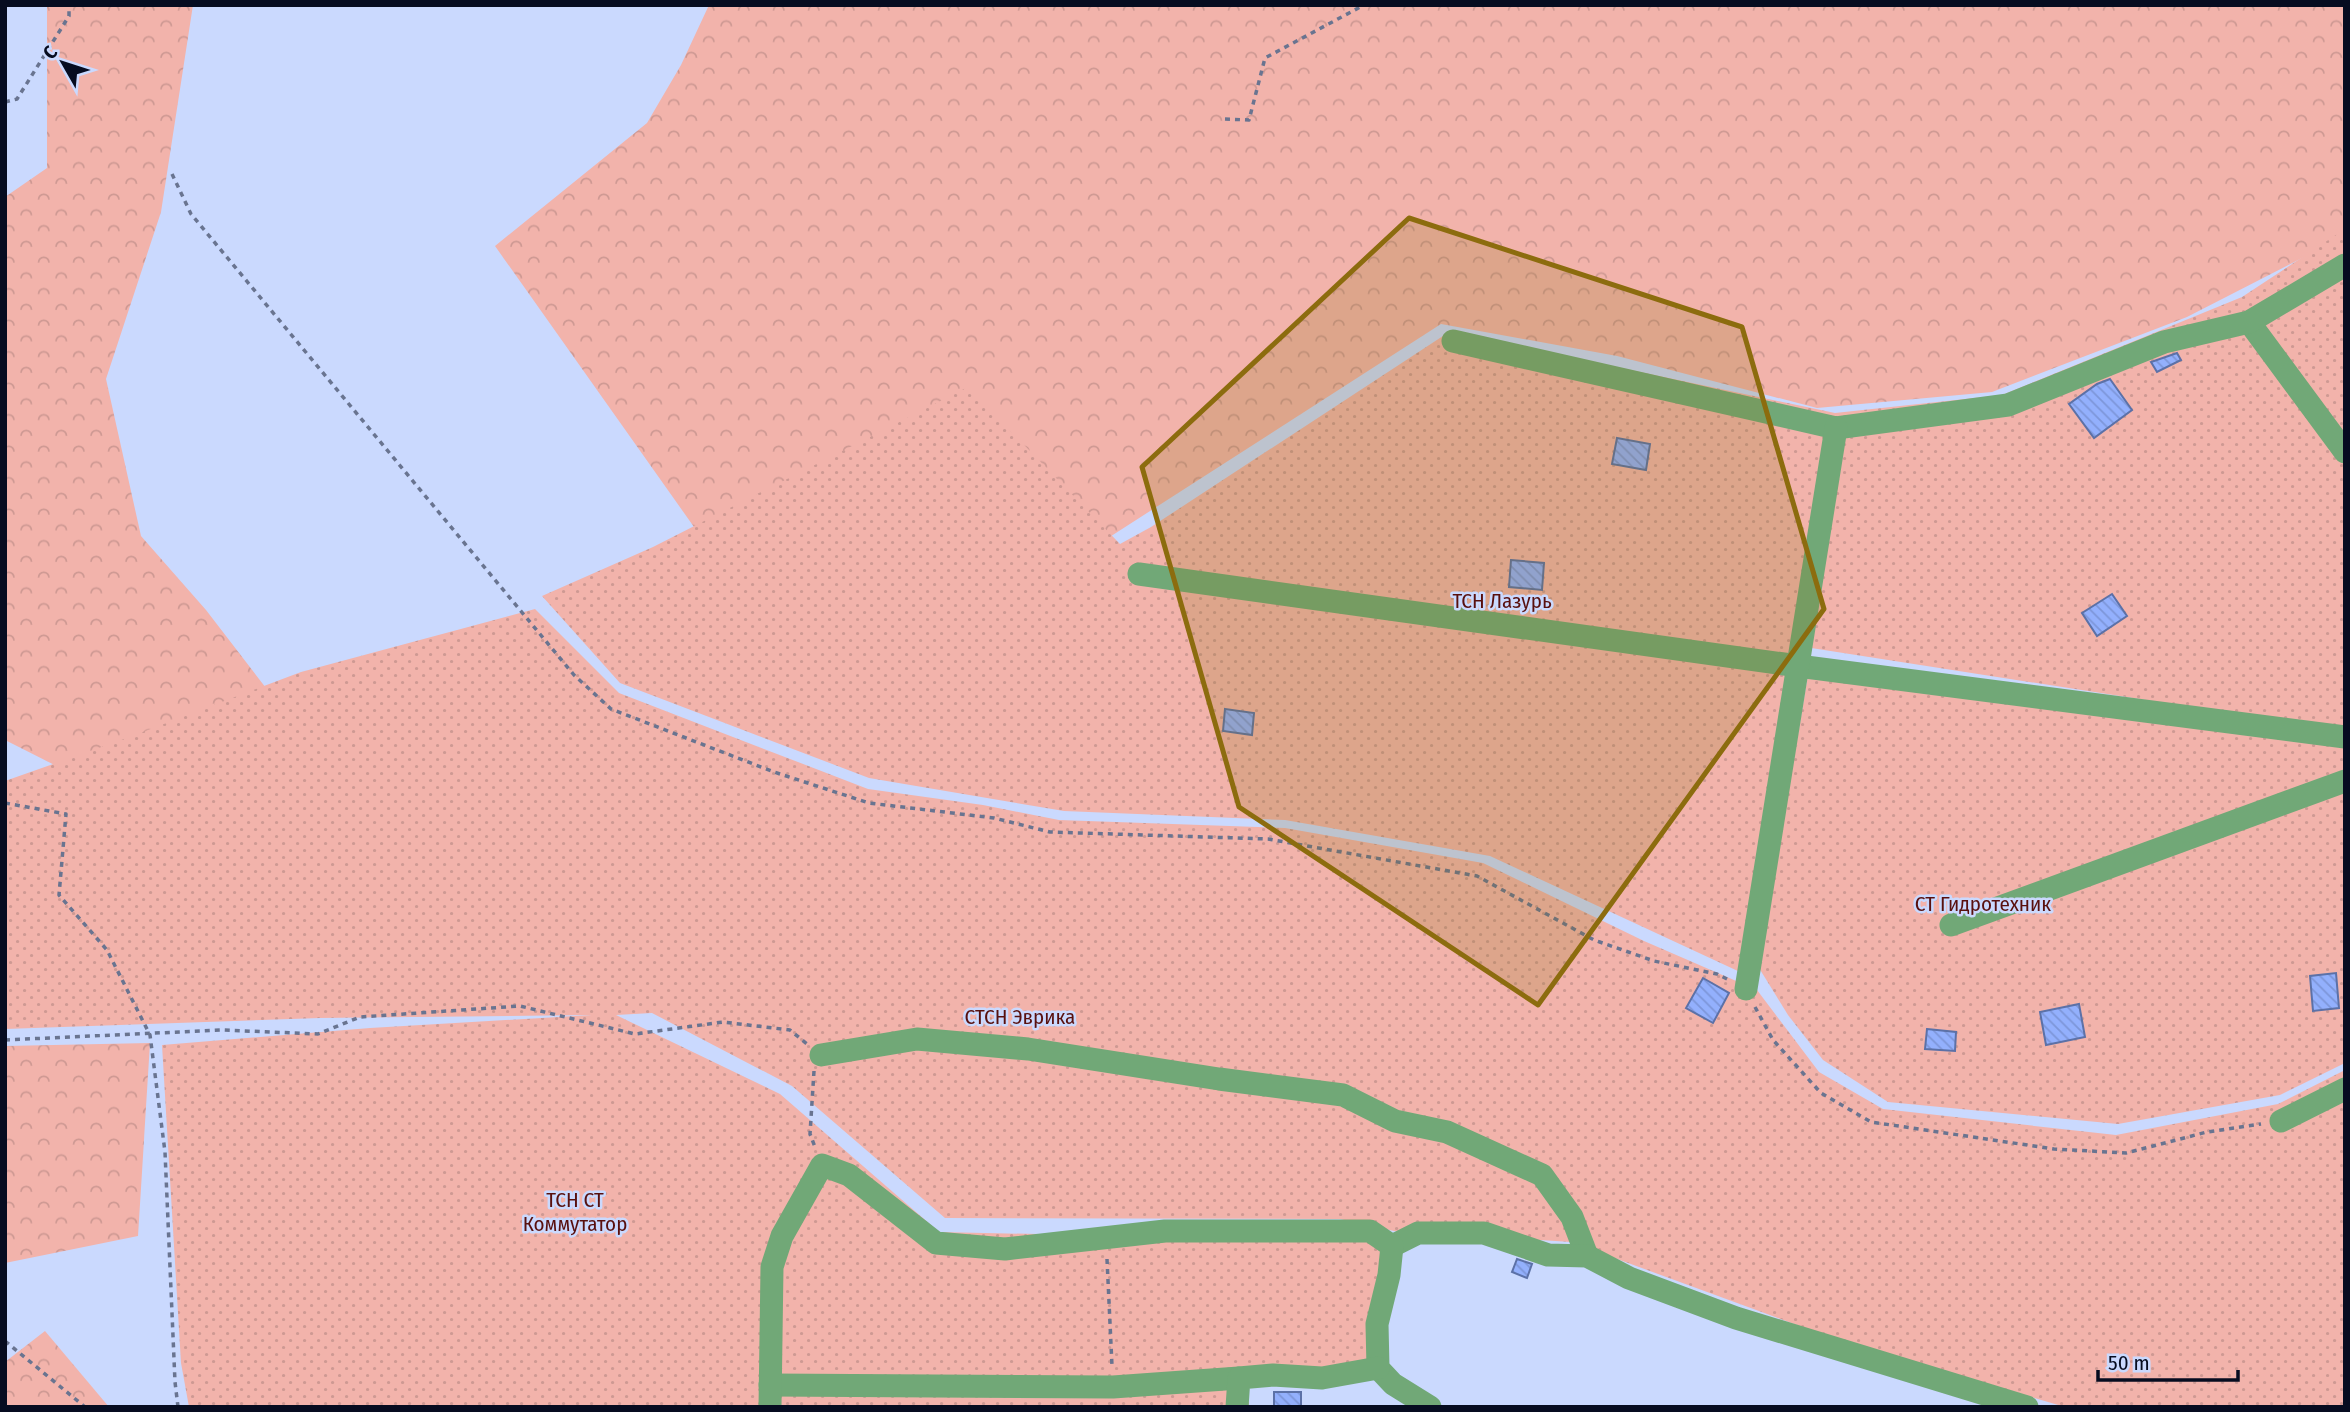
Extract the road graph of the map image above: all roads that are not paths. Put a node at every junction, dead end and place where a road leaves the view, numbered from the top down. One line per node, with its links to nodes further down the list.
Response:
1 (2345, 265): 2 (street)
2 (2249, 323): 4 (street); 5 (street)
3 (1453, 341): 4 (street)
4 (1836, 428): 7 (street)
5 (2345, 452)
6 (1139, 574): 7 (street)
7 (1798, 666): 8 (street); 11 (street)
8 (2345, 737)
9 (2345, 781): 10 (street)
10 (1951, 925)
11 (1746, 989)
12 (821, 1055): 16 (street)
13 (2345, 1089): 14 (street)
14 (2281, 1121)
15 (1392, 1245): 16 (street); 17 (street); 19 (street)
16 (1587, 1256): 22 (street)
17 (1378, 1368): 18 (street); 21 (street)
18 (1239, 1378): 19 (street); 20 (street)
19 (770, 1396)
20 (1237, 1407)
21 (1430, 1407)
22 (2027, 1407)

